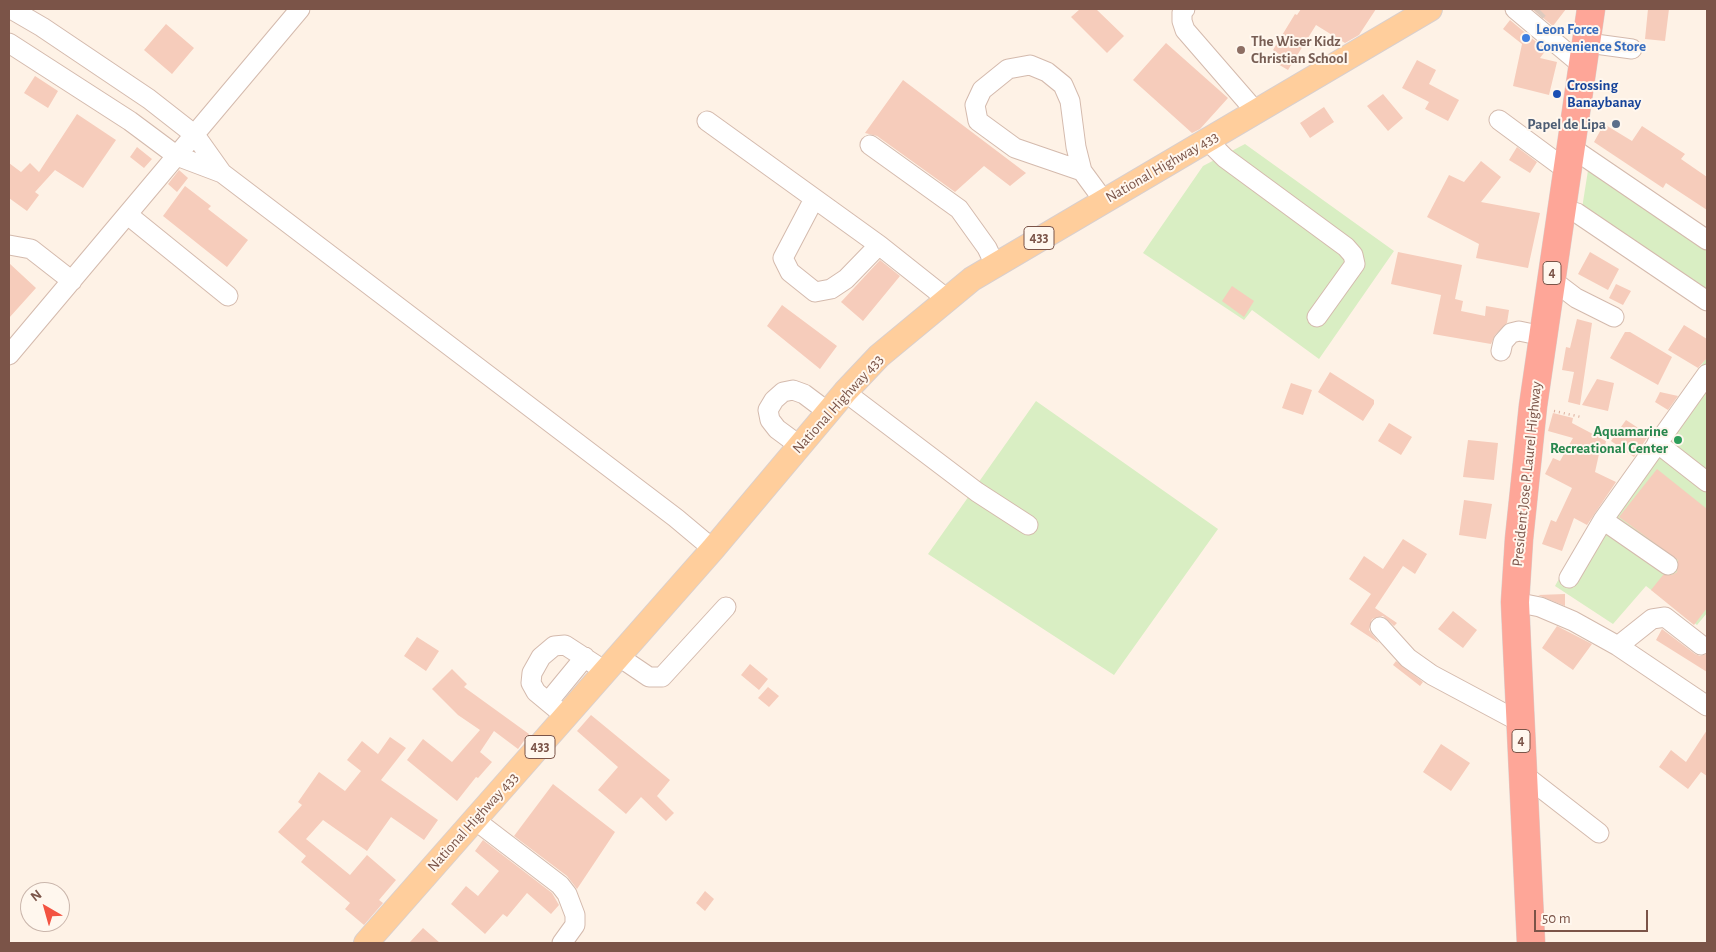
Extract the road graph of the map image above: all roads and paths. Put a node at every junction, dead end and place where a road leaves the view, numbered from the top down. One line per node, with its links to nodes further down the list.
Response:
1 (11, 9): 13 (street)
2 (300, 9): 13 (street)
3 (1185, 9): 10 (street)
4 (1430, 9): 10 (main road, National Highway 433 / 433)
5 (1516, 9): 9 (street)
6 (1591, 9): 9 (highway, President Jose P. Laurel Highway / 4)
7 (9, 43): 16 (street)
8 (1632, 49): 9 (street)
9 (1586, 55): 17 (highway, President Jose P. Laurel Highway / 4)
10 (1257, 112): 14 (main road, National Highway 433 / 433)
11 (1498, 120): 17 (street)
12 (707, 121): 20 (street)
13 (195, 135): 16 (street); 19 (street)
14 (1208, 141): 21 (main road, National Highway 433 / 433); 33 (street)
15 (870, 145): 27 (street)
16 (177, 156): 19 (street); 23 (street)
17 (1570, 160): 22 (highway, President Jose P. Laurel Highway / 4); 24 (street)
18 (1082, 171): 18 (street); 21 (street)
19 (222, 172): 48 (street)
20 (814, 199): 26 (street); 26 (street)
21 (1104, 201): 27 (main road, National Highway 433 / 433)
22 (1563, 208): 28 (highway, President Jose P. Laurel Highway / 4); 32 (street)
23 (128, 215): 29 (street); 30 (street)
24 (1707, 240)
25 (9, 245): 29 (street)
26 (879, 245): 31 (street)
27 (995, 265): 31 (main road, National Highway 433 / 433)
28 (1551, 279): 34 (street); 35 (highway, President Jose P. Laurel Highway / 4)
29 (72, 281): 37 (street)
30 (228, 296)
31 (947, 299): 39 (main road, National Highway 433 / 433)
32 (1707, 302)
33 (1317, 317)
34 (1614, 317)
35 (1543, 336): 36 (street); 40 (highway, President Jose P. Laurel Highway / 4)
36 (1501, 351)
37 (9, 355)
38 (1707, 374): 43 (street)
39 (845, 392): 41 (main road, National Highway 433 / 433); 47 (street)
40 (1533, 406): 42 (path); 51 (highway, President Jose P. Laurel Highway / 4)
41 (828, 412): 44 (main road, National Highway 433 / 433); 44 (street)
42 (1581, 417)
43 (1657, 443): 45 (street); 46 (street)
44 (800, 446): 48 (main road, National Highway 433 / 433)
45 (1707, 482)
46 (1604, 520): 49 (street); 50 (street)
47 (1028, 525)
48 (713, 549): 57 (main road, National Highway 433 / 433)
49 (1668, 566)
50 (1569, 578)
51 (1515, 602): 55 (street); 60 (highway, President Jose P. Laurel Highway / 4)
52 (726, 607): 57 (street)
53 (1380, 627): 60 (street)
54 (1701, 645): 55 (street)
55 (1618, 646): 58 (street)
56 (585, 657): 57 (street); 59 (street); 59 (street)
57 (611, 664): 59 (main road, National Highway 433 / 433)
58 (1707, 706)
59 (556, 709): 62 (main road, National Highway 433 / 433)
60 (1520, 722): 61 (highway, President Jose P. Laurel Highway / 4)
61 (1523, 774): 63 (street); 66 (highway, President Jose P. Laurel Highway / 4)
62 (475, 820): 64 (main road, National Highway 433 / 433); 65 (street)
63 (1599, 832)
64 (366, 943)
65 (562, 943)
66 (1531, 943)

